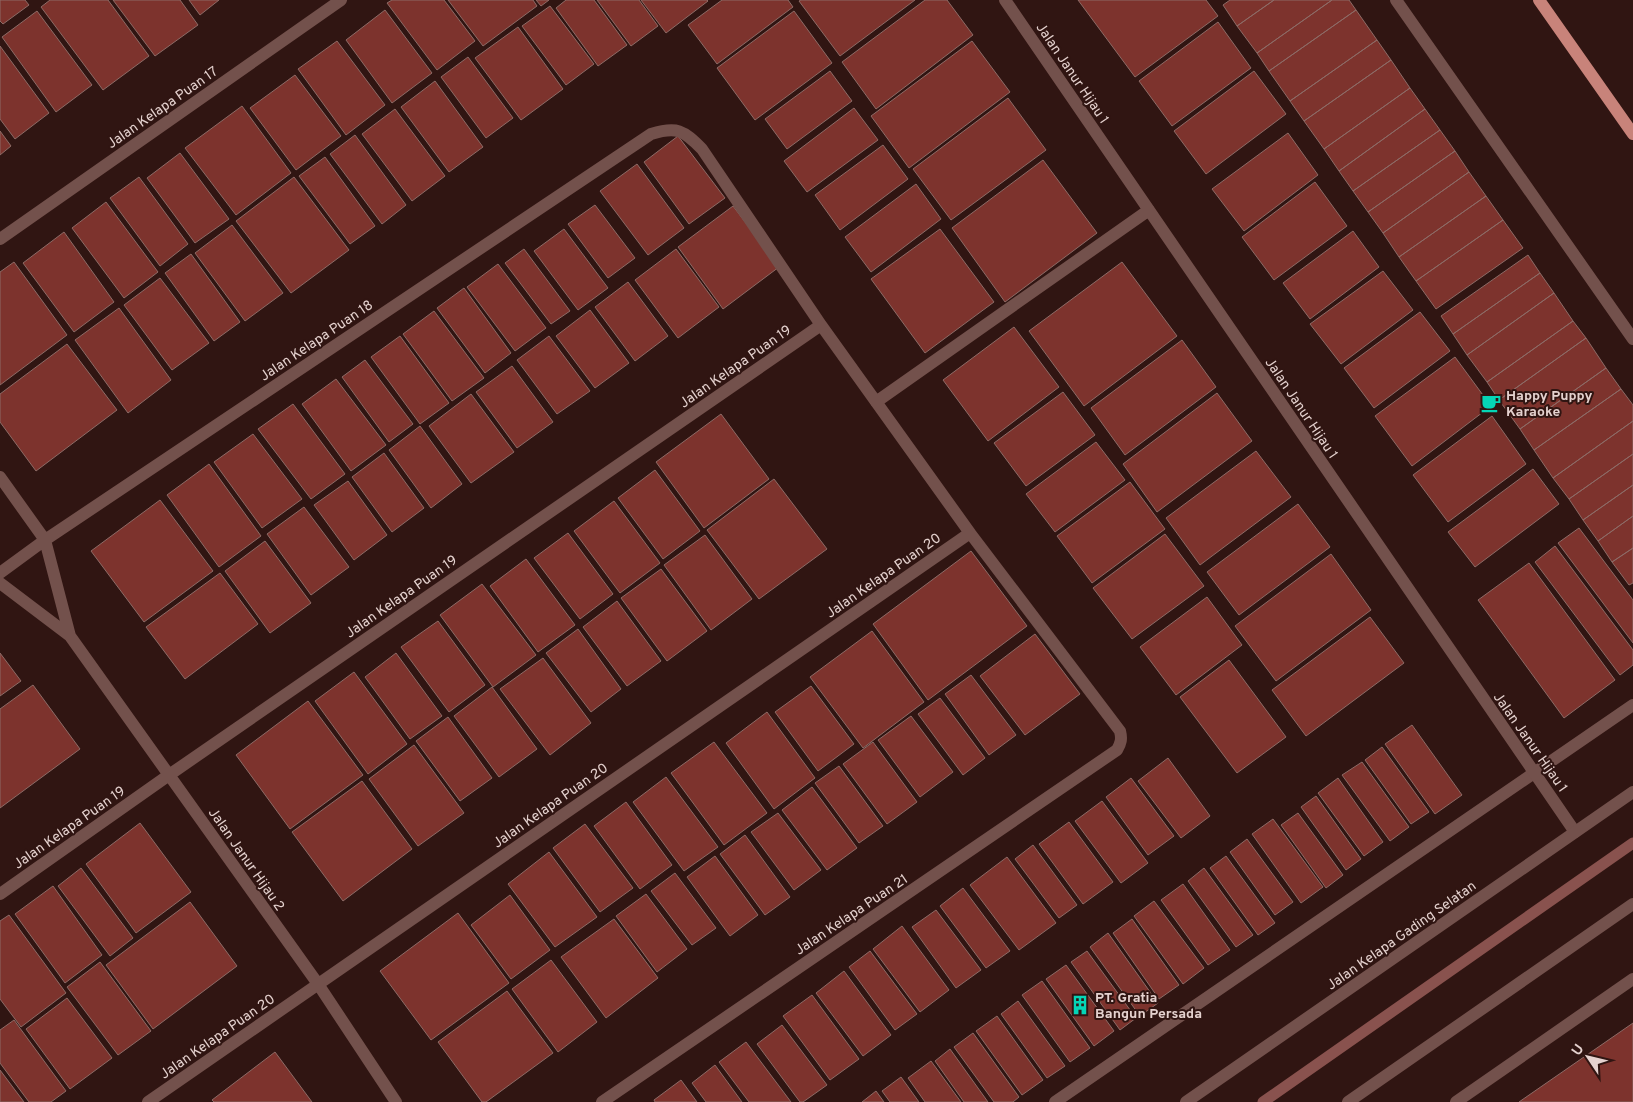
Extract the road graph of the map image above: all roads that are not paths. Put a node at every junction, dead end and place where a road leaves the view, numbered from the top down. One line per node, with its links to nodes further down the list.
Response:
1 (341, 0): 7 (street, Jalan Kelapa Puan 17)
2 (1005, 0): 6 (street, Jalan Janur Hijau 1)
3 (1396, 0): 9 (street)
4 (1539, 0): 5 (main road)
5 (1633, 134)
6 (1149, 210): 10 (street); 18 (street, Jalan Janur Hijau 1)
7 (0, 239)
8 (821, 325): 10 (street); 13 (street, Jalan Kelapa Puan 18); 19 (street, Jalan Kelapa Puan 19)
9 (1631, 330)
10 (876, 402): 12 (street)
11 (0, 477): 13 (street, Jalan Janur Hijau 2)
12 (970, 533): 25 (street, Jalan Kelapa Puan 20); 28 (street, Jalan Kelapa Puan 21)
13 (45, 540): 14 (street, Jalan Kelapa Puan 18); 16 (street, Jalan Janur Hijau 2)
14 (0, 573)
15 (0, 582): 16 (street, Jalan Janur Hijau 2)
16 (70, 636): 19 (street, Jalan Janur Hijau 2)
17 (1633, 705): 18 (street)
18 (1534, 772): 21 (street, Jalan Janur Hijau 1); 29 (street)
19 (169, 775): 22 (street, Jalan Kelapa Puan 19); 25 (street, Jalan Janur Hijau 2)
20 (1633, 792): 21 (street, Jalan Kelapa Gading Selatan)
21 (1575, 832): 30 (street, Jalan Kelapa Gading Selatan)
22 (0, 894)
23 (1633, 904): 31 (street)
24 (1633, 979): 32 (street)
25 (318, 984): 26 (street, Jalan Kelapa Puan 20); 27 (street, Jalan Janur Hijau 2)
26 (148, 1102)
27 (396, 1102)
28 (602, 1102)
29 (1055, 1102)
30 (1186, 1102)
31 (1348, 1102)
32 (1456, 1102)

